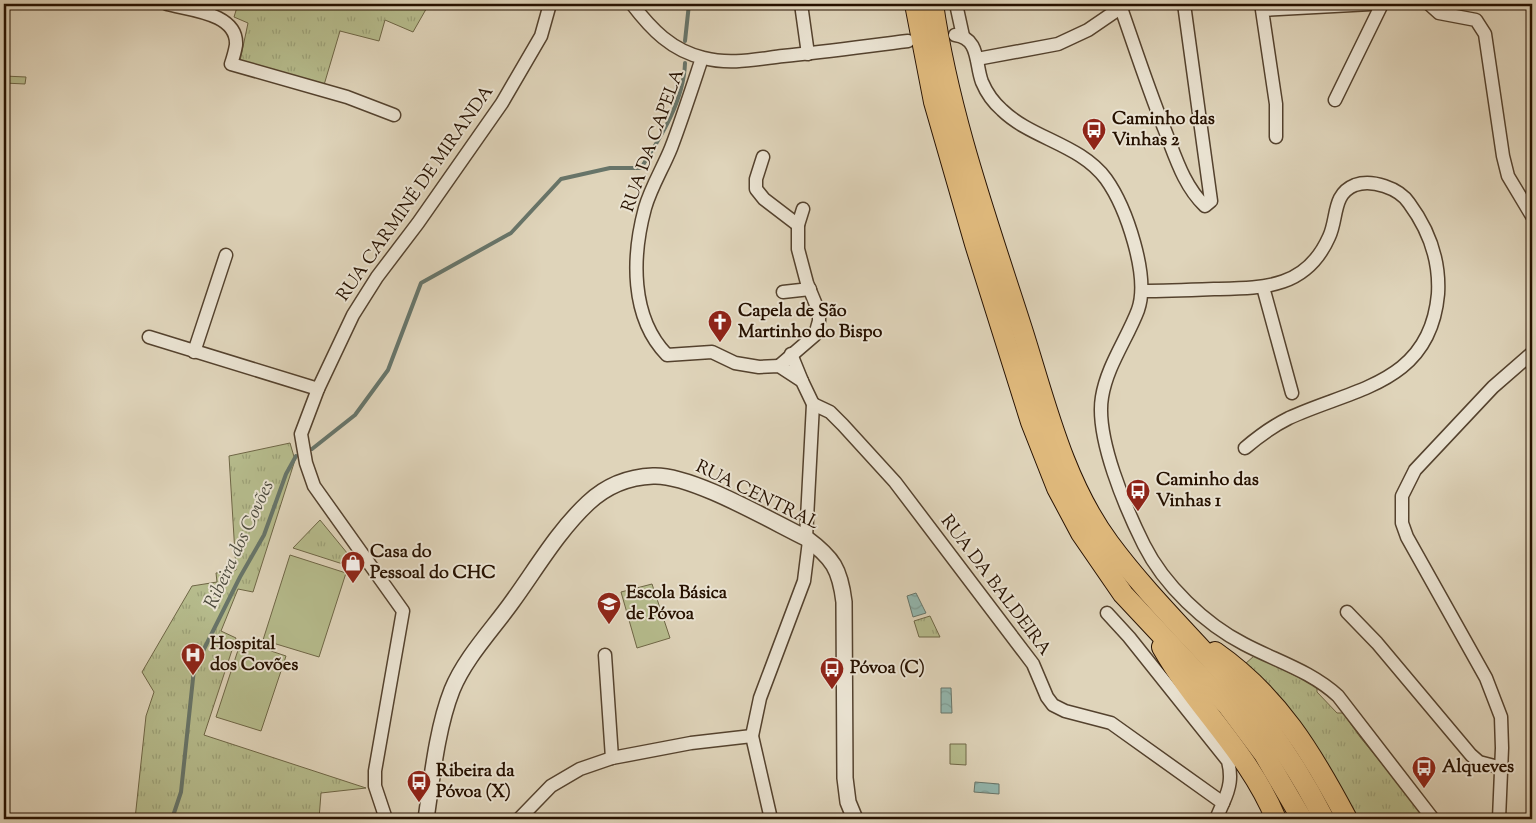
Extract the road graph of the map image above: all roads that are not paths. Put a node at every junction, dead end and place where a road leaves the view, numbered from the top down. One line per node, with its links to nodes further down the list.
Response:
1 (167, 4): 18 (street)
2 (550, 4): 35 (street, RUA CARMINÉ DE MIRANDA)
3 (632, 4): 15 (street)
4 (800, 4): 14 (street)
5 (915, 4): 42 (highway)
6 (933, 4): 43 (highway)
7 (956, 4): 16 (street)
8 (1184, 4): 12 (street)
9 (1371, 4): 19 (street)
10 (1382, 4): 17 (street)
11 (1429, 4): 22 (street)
12 (1123, 6): 16 (street)
13 (908, 40): 14 (street)
14 (808, 54): 15 (street)
15 (702, 58): 33 (street, RUA DA CAPELA)
16 (977, 59): 27 (street)
17 (1335, 100)
18 (394, 115)
19 (1276, 137)
20 (763, 156): 23 (street)
21 (803, 209): 23 (street)
22 (1532, 216)
23 (798, 225): 26 (street)
24 (226, 256): 30 (street)
25 (1263, 288): 27 (street); 36 (street); 38 (street)
26 (810, 289): 28 (street); 32 (street)
27 (1142, 291): 59 (street)
28 (783, 292)
29 (149, 337): 30 (street)
30 (194, 352): 35 (street)
31 (1532, 353): 47 (street)
32 (791, 354): 33 (street); 34 (street)
33 (779, 366): 34 (street)
34 (802, 381): 37 (street)
35 (318, 389): 50 (street, RUA CARMINÉ DE MIRANDA)
36 (1292, 393)
37 (813, 404): 39 (street); 48 (street, RUA DA BALDEIRA)
38 (1245, 448)
39 (807, 540): 45 (street); 51 (street, RUA CENTRAL); 54 (street, RUA CENTRAL)
40 (1347, 612): 47 (street)
41 (1107, 613): 48 (street)
42 (1146, 619): 49 (highway); 56 (highway)
43 (1183, 630): 49 (highway); 58 (highway)
44 (605, 654): 46 (street)
45 (752, 736): 46 (street); 53 (street)
46 (612, 758): 52 (street)
47 (1502, 768): 60 (street)
48 (1223, 803): 55 (street)
49 (1302, 805): 57 (highway)
50 (386, 819)
51 (426, 819)
52 (519, 819)
53 (771, 819)
54 (855, 819)
55 (1216, 819)
56 (1276, 819)
57 (1324, 819)
58 (1347, 819)
59 (1433, 819)
60 (1499, 819)

